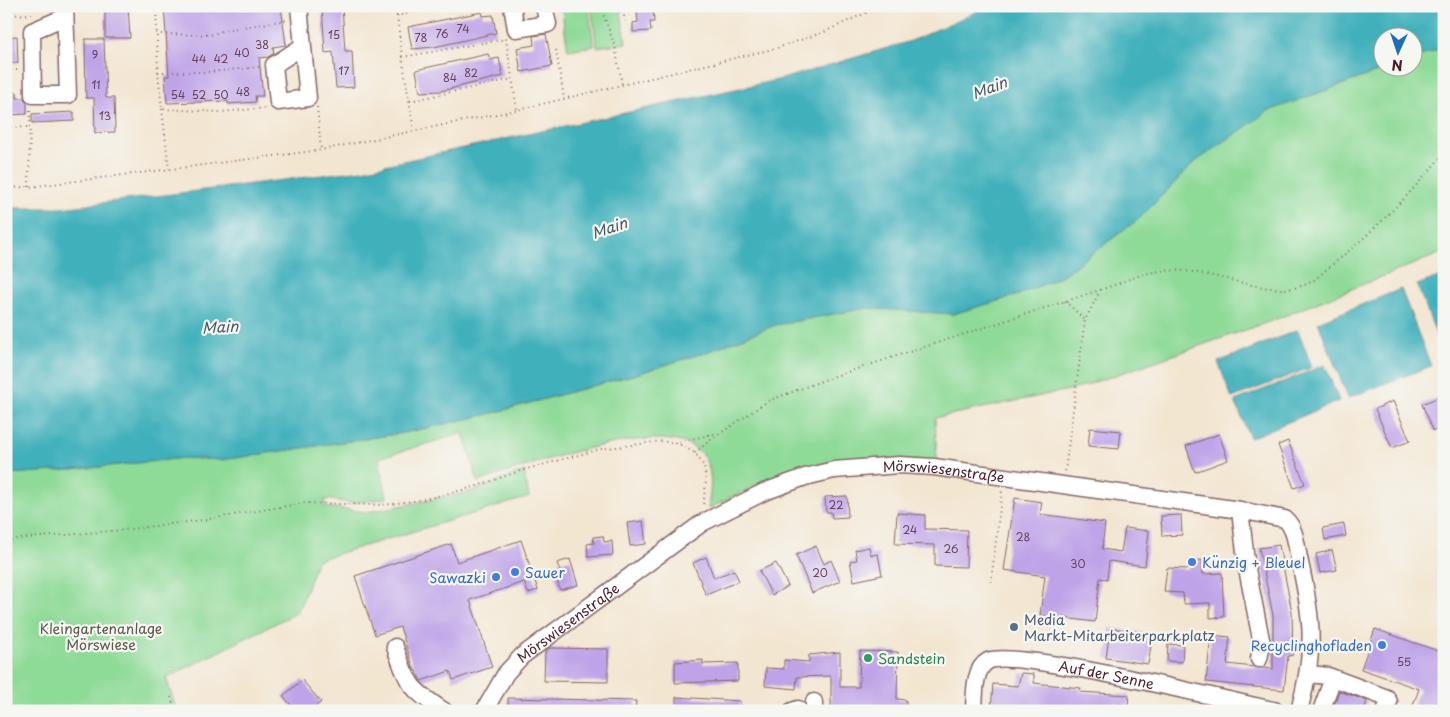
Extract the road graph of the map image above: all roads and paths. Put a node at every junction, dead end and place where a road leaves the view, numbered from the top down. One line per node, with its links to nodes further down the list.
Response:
1 (156, 6): 13 (path)
2 (396, 6): 11 (path)
3 (447, 6): 11 (path)
4 (512, 6): 5 (street)
5 (544, 6)
6 (600, 6): 20 (path)
7 (622, 6): 12 (path)
8 (881, 6): 20 (path)
9 (65, 12): 21 (street); 21 (street)
10 (300, 12): 13 (path); 14 (street)
11 (396, 16): 16 (path)
12 (625, 21)
13 (156, 34): 18 (path)
14 (303, 46): 17 (street); 22 (street)
15 (556, 50): 23 (path)
16 (402, 57): 19 (path); 25 (path)
17 (274, 65): 18 (path); 24 (street)
18 (158, 72): 26 (path)
19 (512, 79): 25 (path); 27 (path)
20 (622, 84): 23 (path)
21 (33, 95): 29 (path)
22 (308, 98): 24 (street); 31 (path)
23 (564, 98): 27 (path)
24 (278, 102): 26 (path)
25 (409, 102): 30 (path)
26 (162, 109): 33 (path)
27 (517, 110): 30 (path)
28 (6, 128): 29 (path)
29 (29, 128): 35 (path)
30 (414, 131): 31 (path)
31 (321, 150): 33 (path)
32 (1444, 153): 36 (path)
33 (169, 169): 35 (path)
34 (6, 188): 35 (path)
35 (29, 188)
36 (1100, 290): 37 (path); 38 (path)
37 (1064, 300): 38 (path); 39 (path)
38 (1085, 320): 43 (path)
39 (721, 433): 40 (path); 41 (path)
40 (672, 443): 41 (path); 46 (path)
41 (696, 453): 45 (path)
42 (1003, 477): 43 (street, Mörswiesenstraße); 45 (street, Mörswiesenstraße); 47 (path)
43 (1062, 486): 44 (street, Mörswiesenstraße)
44 (1240, 510): 51 (street); 52 (street, Mörswiesenstraße)
45 (702, 523): 57 (street, Mörswiesenstraße)
46 (6, 540)
47 (991, 582)
48 (6, 598): 49 (path)
49 (12, 628)
50 (395, 647): 56 (street)
51 (1259, 659)
52 (1308, 674): 53 (street); 60 (street, Mörswiesenstraße)
53 (1333, 678): 61 (street); 62 (street)
54 (171, 697): 55 (path)
55 (175, 711)
56 (444, 711)
57 (484, 711)
58 (974, 711): 59 (street, Auf der Senne)
59 (1277, 711)
60 (1299, 711)
61 (1321, 711)
62 (1385, 711)

